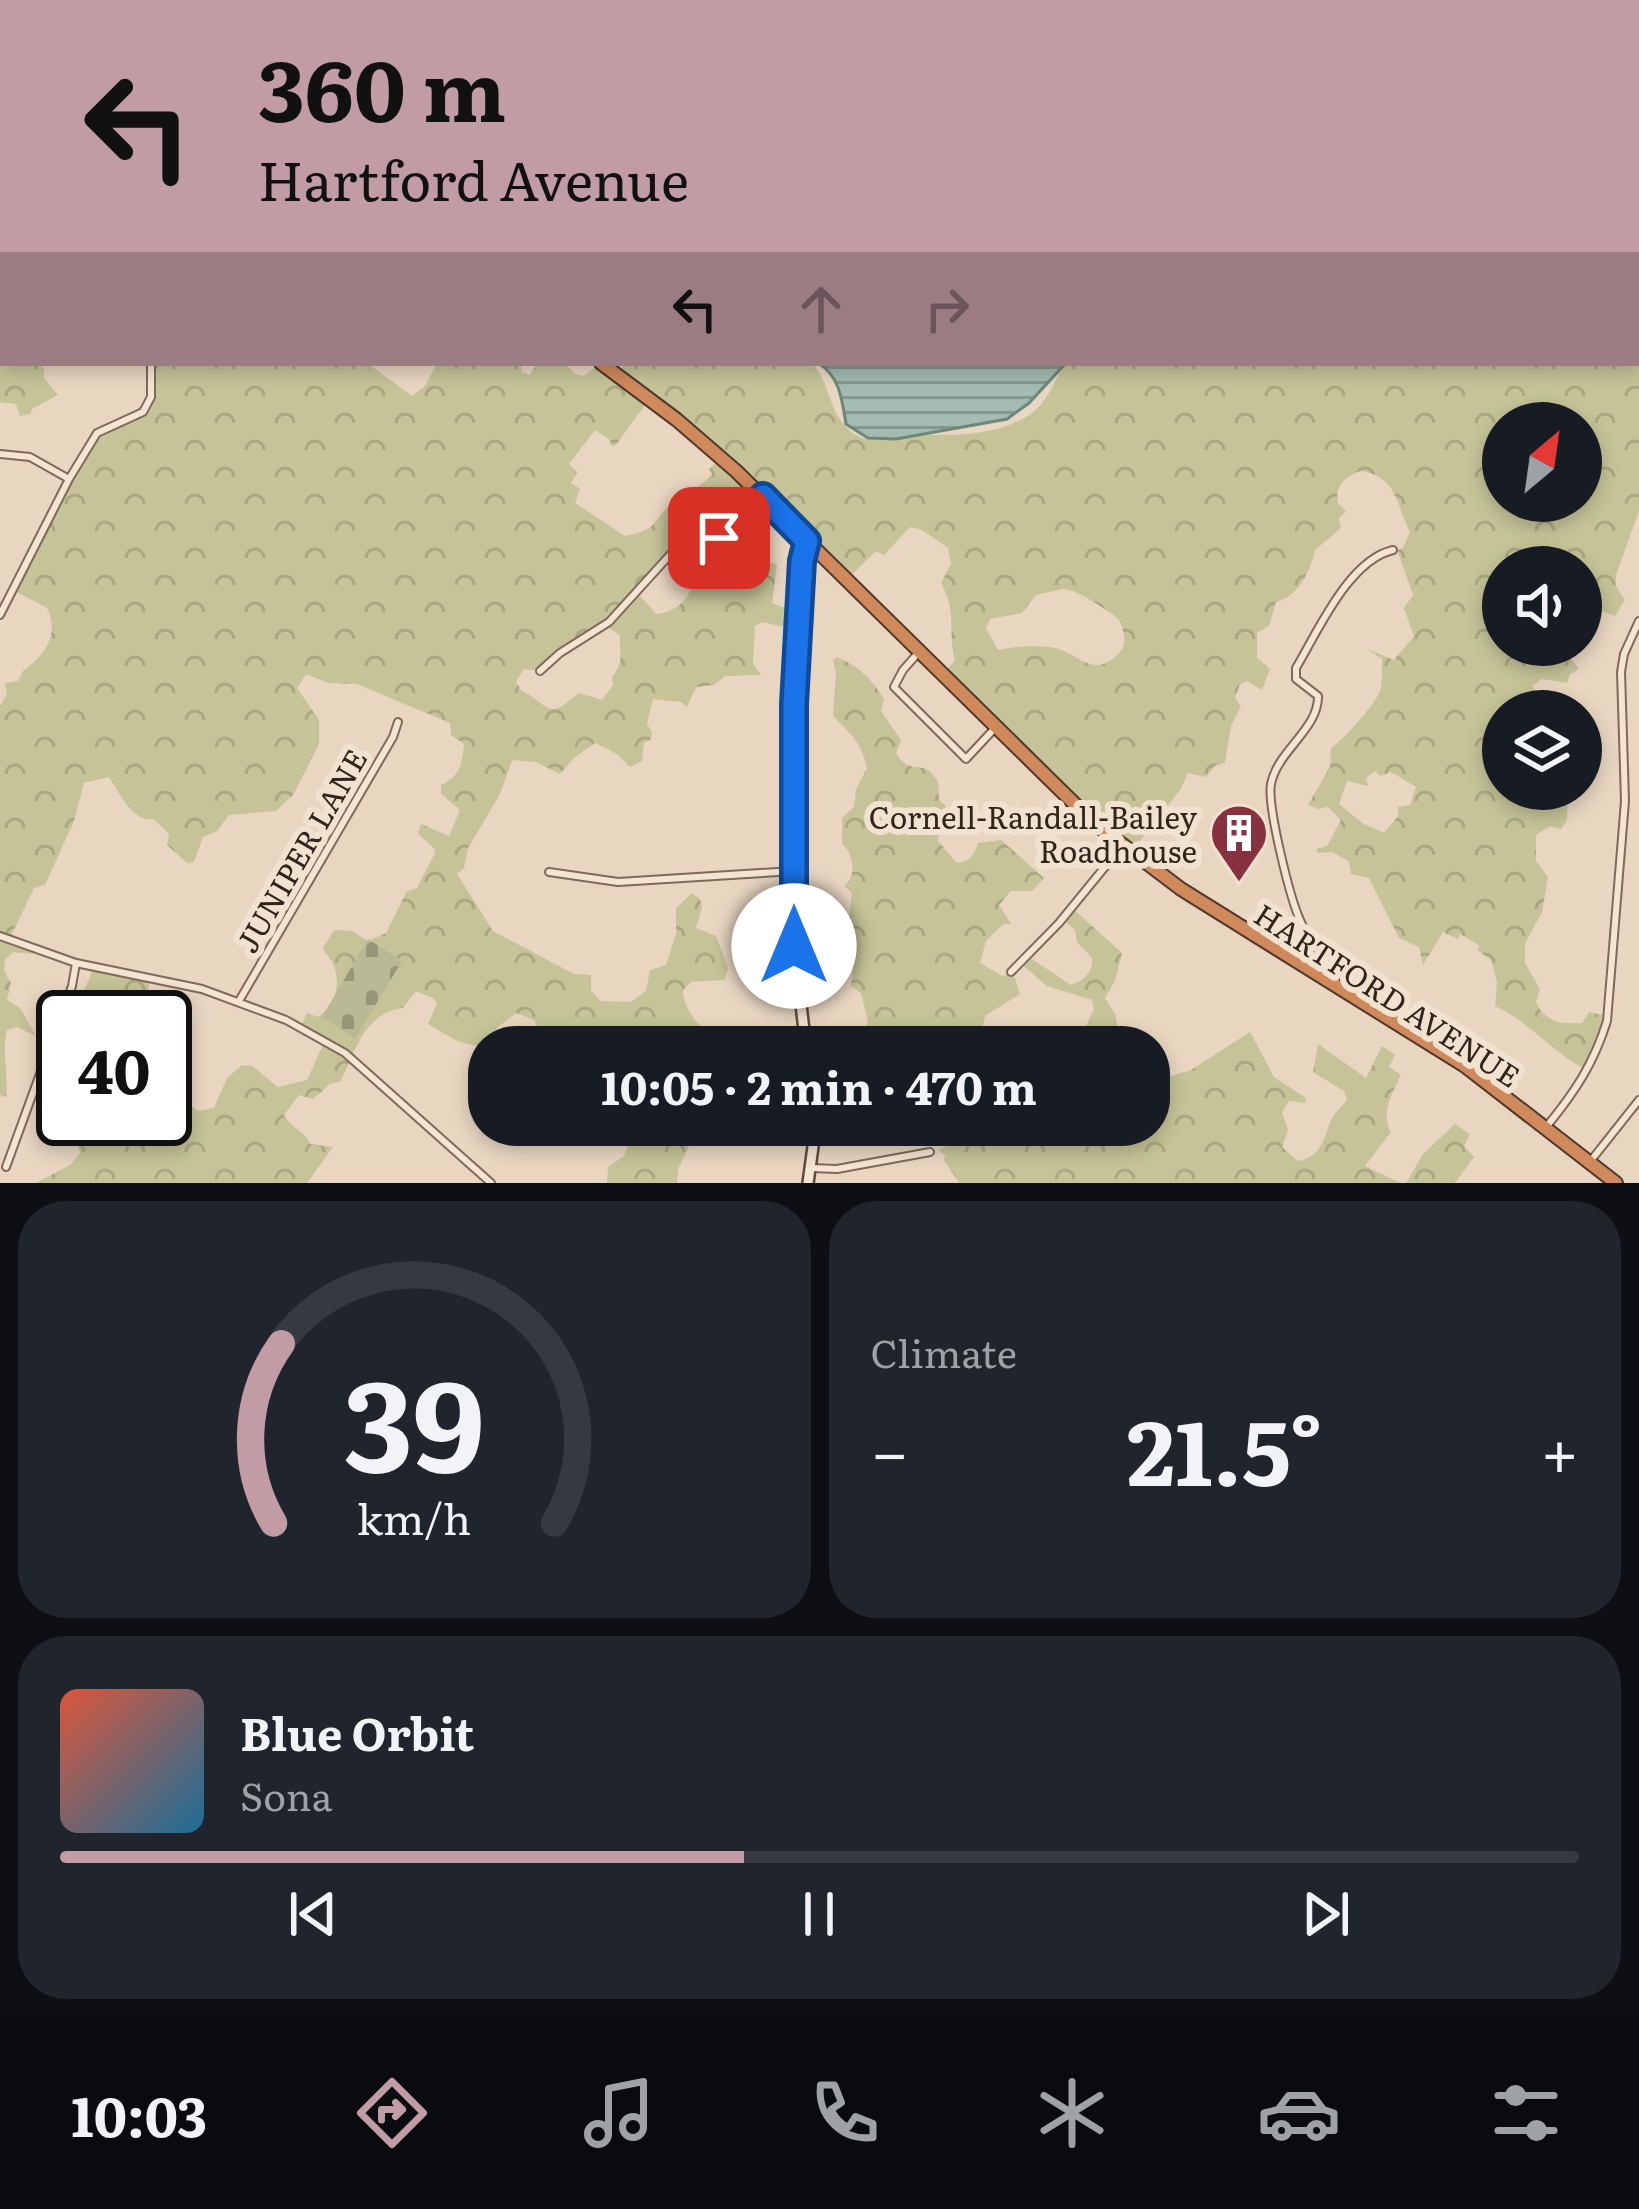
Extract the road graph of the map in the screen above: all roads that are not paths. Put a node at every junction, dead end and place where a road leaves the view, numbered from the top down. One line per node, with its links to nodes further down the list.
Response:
1 (151, 366): 4 (street)
2 (605, 366): 5 (highway, HARTFORD AVENUE)
3 (0, 454): 4 (street)
4 (69, 479): 8 (street)
5 (763, 496): 6 (highway, HARTFORD AVENUE); 11 (street)
6 (807, 541): 10 (highway, HARTFORD AVENUE); 15 (street)
7 (1393, 550): 18 (street)
8 (0, 615)
9 (1639, 621): 26 (street)
10 (919, 652): 13 (highway, HARTFORD AVENUE); 13 (street)
11 (540, 671)
12 (398, 722): 23 (street, JUNIPER LANE)
13 (995, 728): 14 (highway, HARTFORD AVENUE)
14 (1122, 845): 20 (highway, HARTFORD AVENUE); 21 (street)
15 (794, 871): 16 (street); 24 (street)
16 (549, 872)
17 (0, 936): 19 (street)
18 (1314, 943): 20 (street); 22 (street)
19 (76, 963): 23 (street); 30 (street)
20 (1299, 963): 22 (highway, HARTFORD AVENUE)
21 (1011, 972)
22 (1338, 987): 26 (highway, HARTFORD AVENUE)
23 (239, 1001): 32 (street)
24 (804, 1026)
25 (1639, 1100): 29 (street)
26 (1545, 1128): 29 (highway, HARTFORD AVENUE)
27 (814, 1146): 31 (street)
28 (930, 1152): 31 (street)
29 (1589, 1162): 34 (highway, HARTFORD AVENUE)
30 (6, 1167)
31 (812, 1168): 33 (street)
32 (491, 1183)
33 (808, 1183)
34 (1616, 1183)

